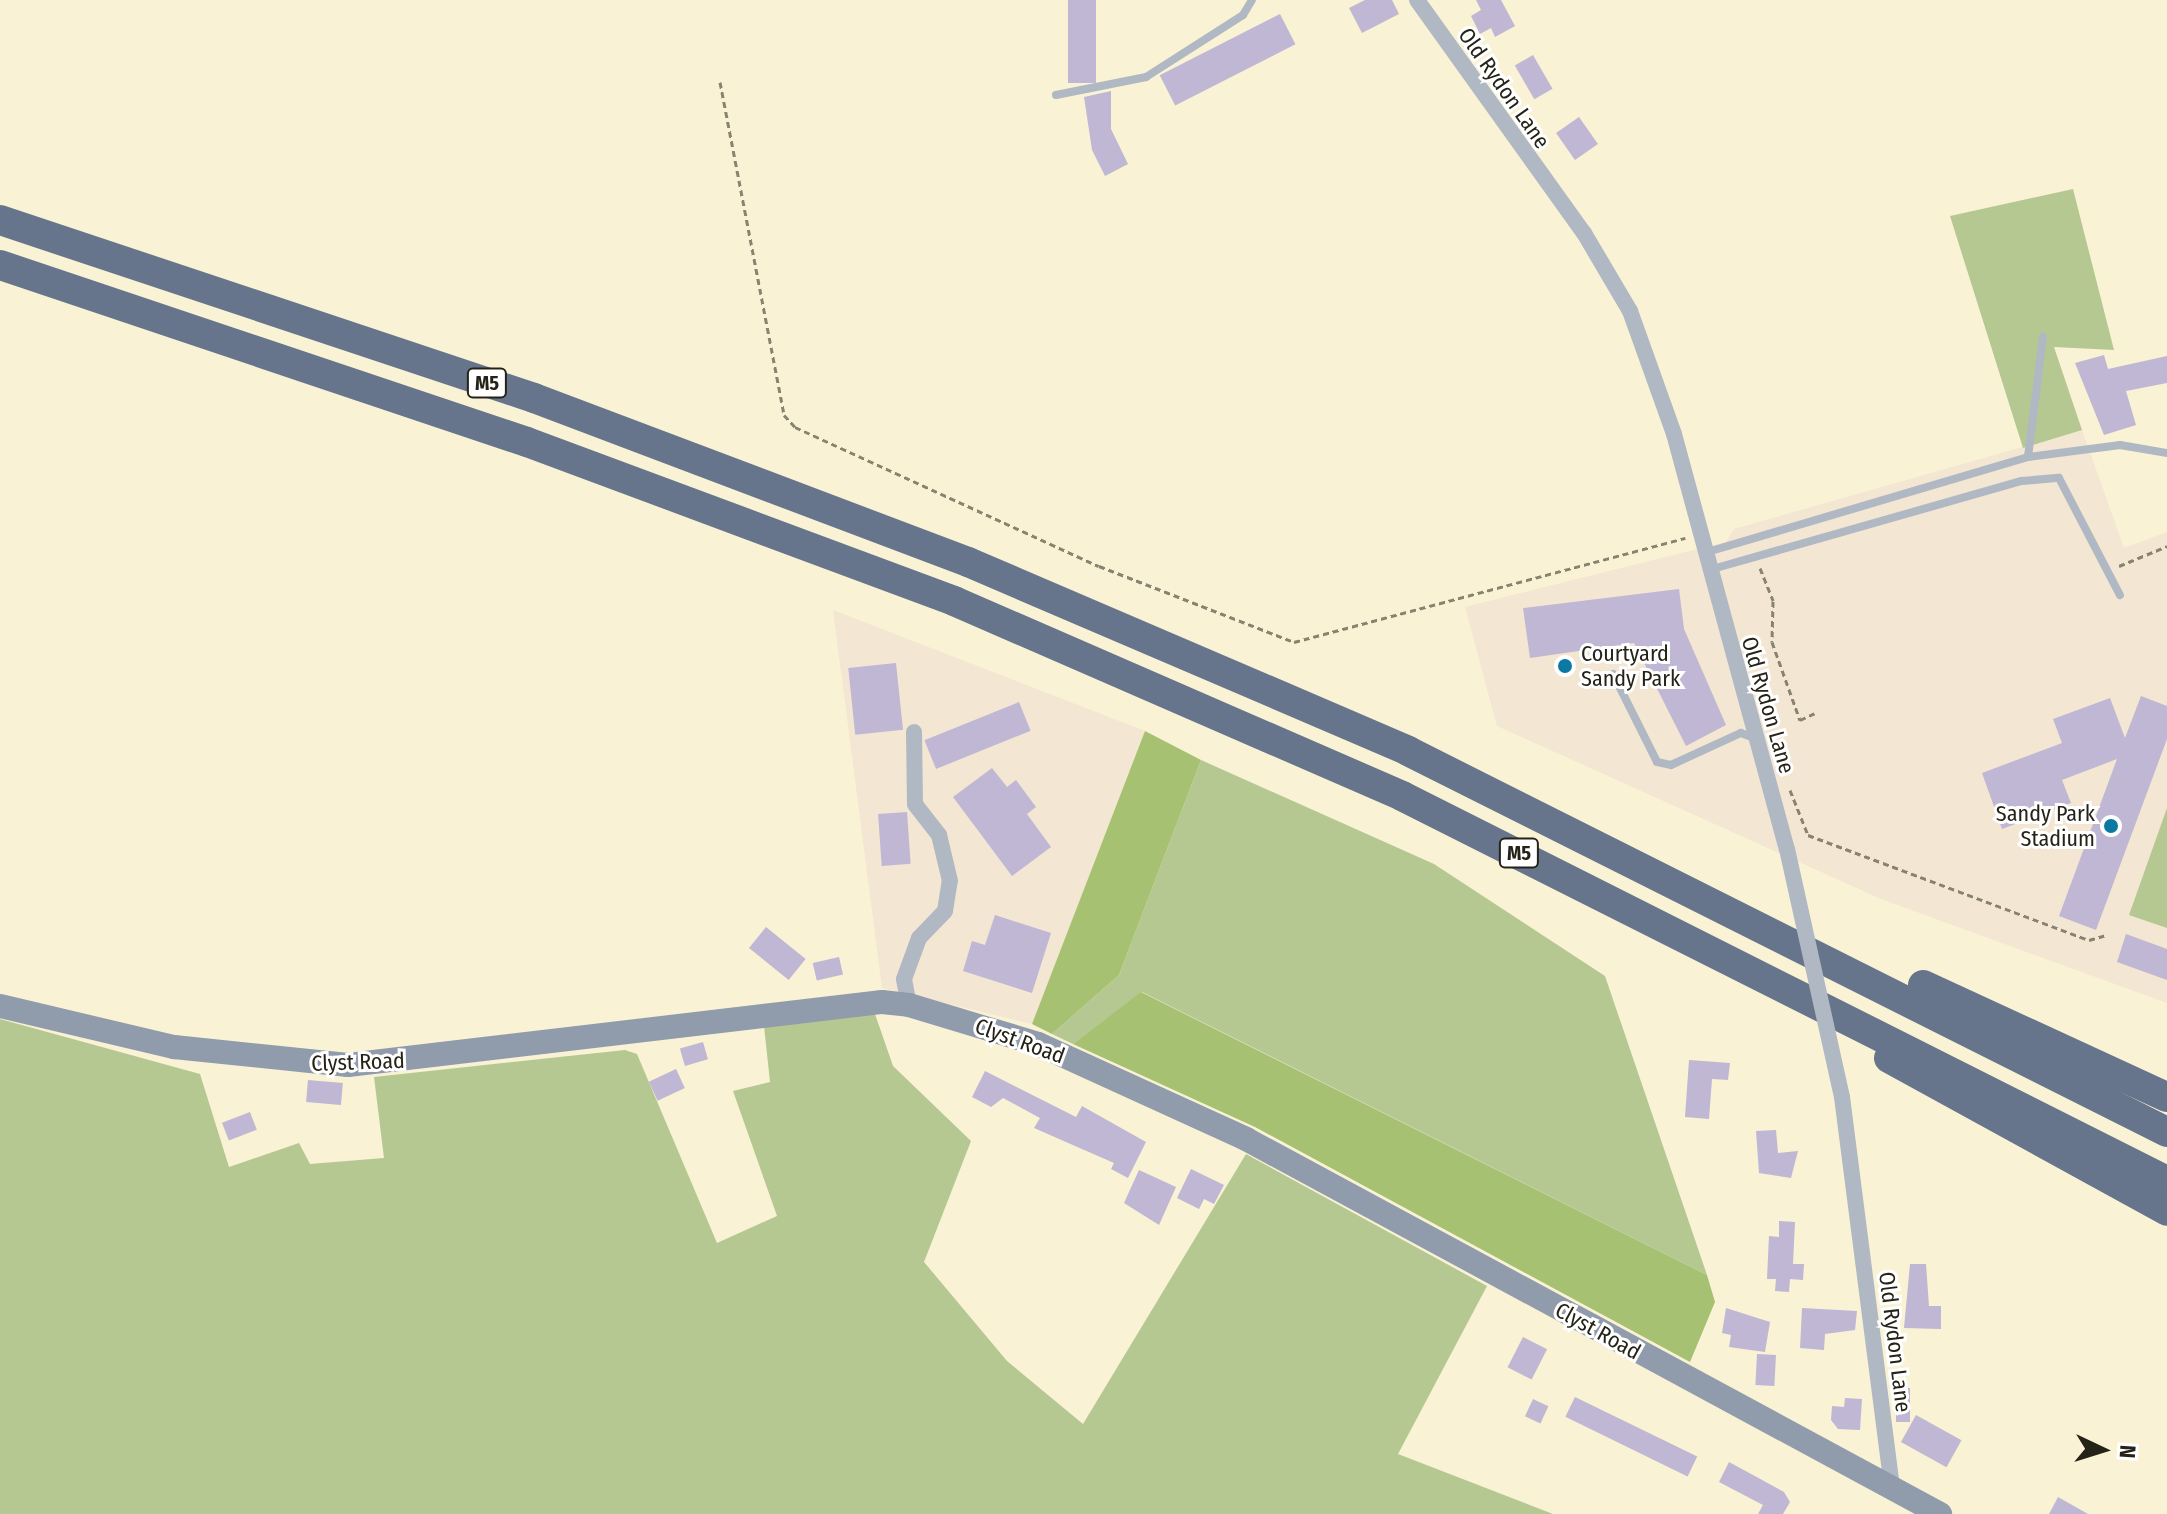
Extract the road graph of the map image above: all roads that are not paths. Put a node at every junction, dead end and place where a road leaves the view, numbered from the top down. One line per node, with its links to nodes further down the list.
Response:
1 (1252, 0): 3 (lane)
2 (1417, 0): 9 (street, Old Rydon Lane)
3 (1056, 95)
4 (0, 220): 15 (highway, M5)
5 (0, 265): 16 (highway, M5)
6 (2043, 337): 8 (lane)
7 (2167, 453): 8 (lane)
8 (2028, 457): 9 (lane)
9 (1704, 553): 10 (street, Old Rydon Lane)
10 (1708, 570): 11 (lane); 14 (street, Old Rydon Lane)
11 (2120, 595)
12 (1613, 674): 14 (lane)
13 (914, 732): 17 (street)
14 (1754, 738): 23 (street, Old Rydon Lane, bridge)
15 (1771, 929): 19 (highway, M5); 20 (highway, M5)
16 (1767, 977): 21 (highway, M5); 22 (highway, M5)
17 (909, 1005): 18 (street, Clyst Road); 23 (street, Clyst Road)
18 (0, 1006)
19 (2167, 1097)
20 (2167, 1132)
21 (2167, 1181)
22 (2167, 1211)
23 (1892, 1490): 24 (street, Clyst Road)
24 (1940, 1514)

